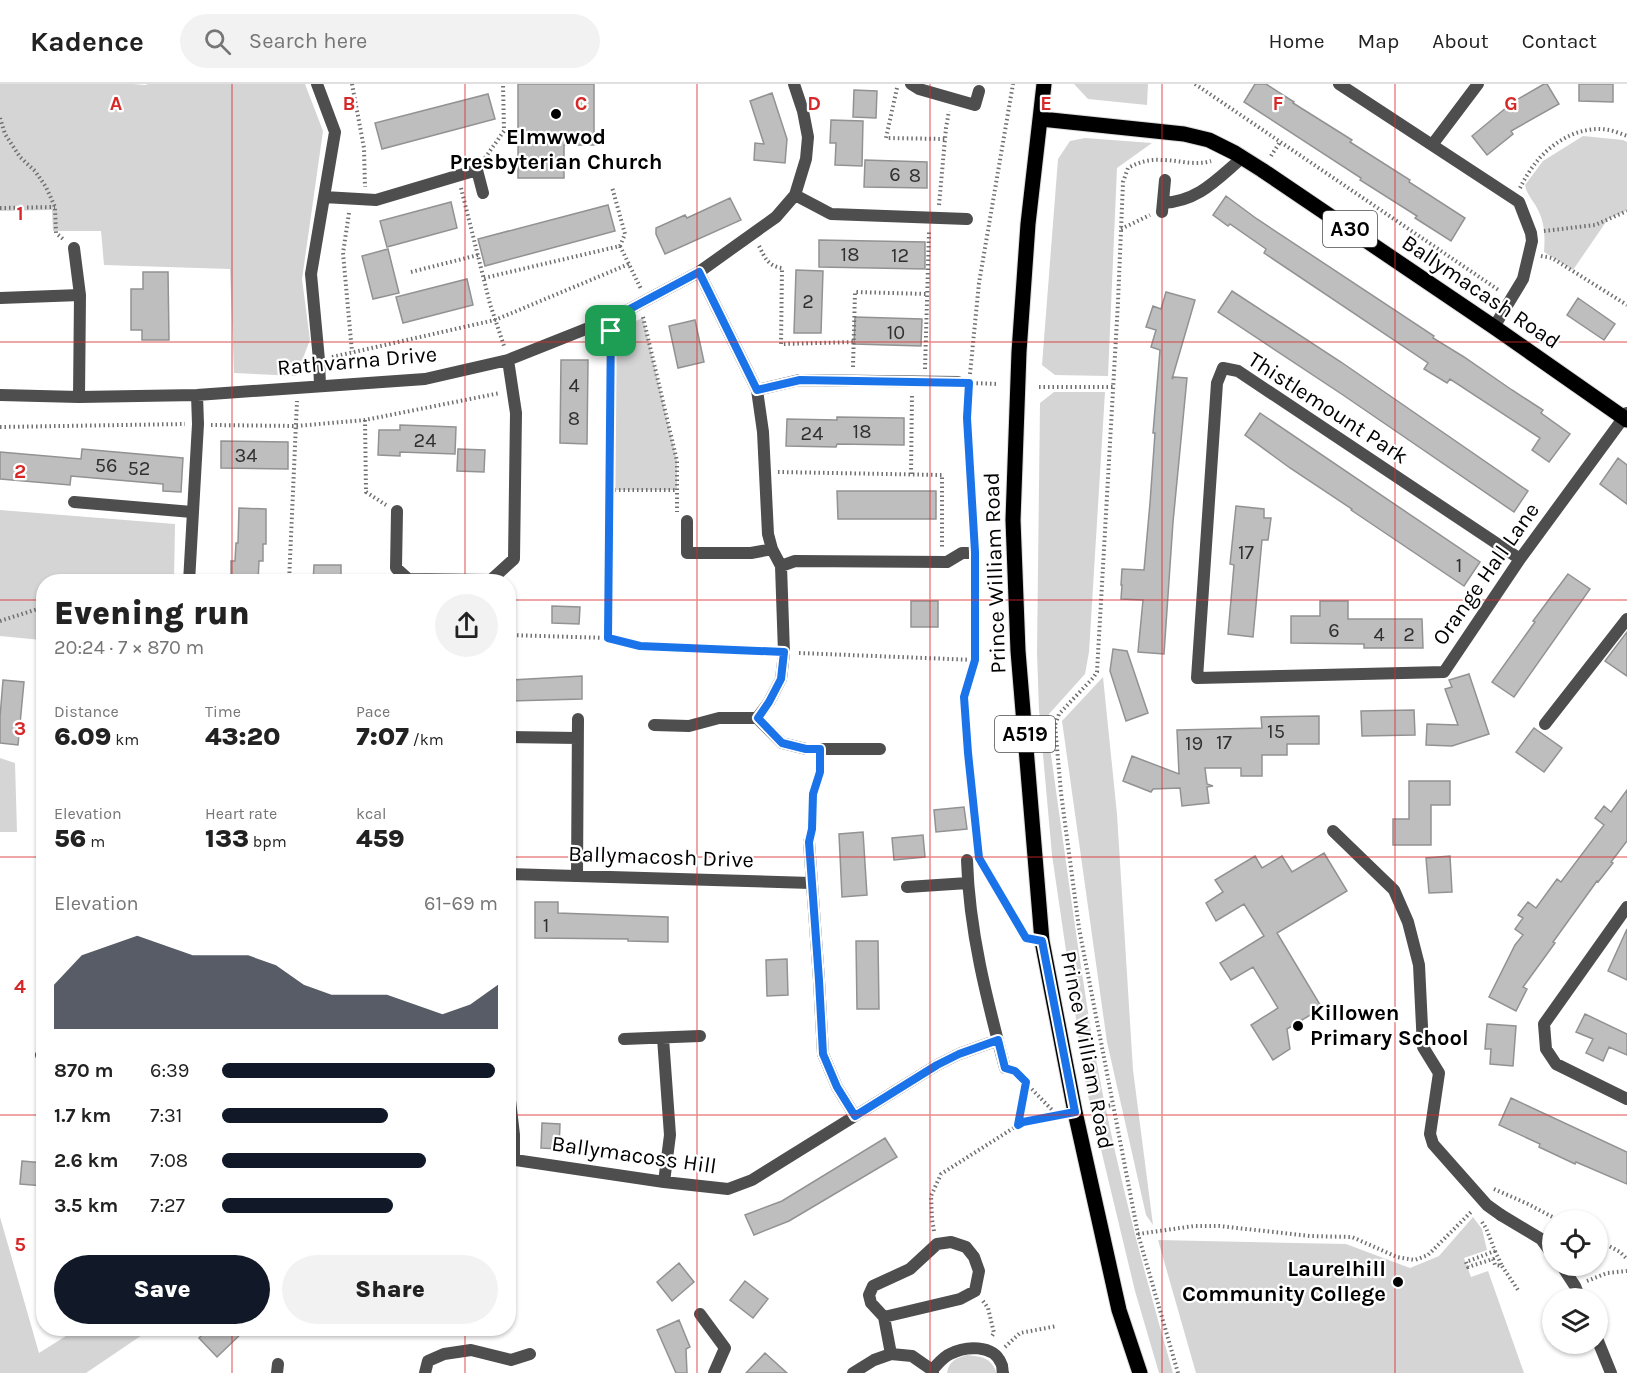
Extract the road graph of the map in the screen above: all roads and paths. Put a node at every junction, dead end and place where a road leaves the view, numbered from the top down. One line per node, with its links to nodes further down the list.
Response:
1 (317, 84): 26 (street)
2 (352, 84): 29 (path)
3 (503, 84): 20 (path)
4 (794, 84): 25 (street, Rathvarna Drive)
5 (898, 84): 17 (path)
6 (911, 84): 13 (street)
7 (1013, 84): 63 (path)
8 (1044, 84): 15 (main road, Prince William Road / A519)
9 (1195, 84): 50 (path)
10 (1339, 84): 18 (street)
11 (1478, 84): 18 (street)
12 (979, 92): 13 (street)
13 (951, 98): 17 (path)
14 (0, 118): 30 (path)
15 (1041, 119): 19 (main road, Ballymacash Road / A30); 121 (main road, Prince William Road / A519)
16 (1627, 136): 27 (path)
17 (945, 139): 34 (path)
18 (1432, 145): 27 (street)
19 (1238, 155): 31 (street); 36 (path); 55 (main road, Ballymacash Road / A30)
20 (477, 170): 21 (street); 24 (street)
21 (458, 176): 29 (street); 41 (path)
22 (1166, 180): 31 (street)
23 (612, 187): 39 (path)
24 (483, 193)
25 (795, 195): 34 (street); 38 (street, Rathvarna Drive)
26 (324, 197): 28 (street); 59 (street)
27 (1513, 198): 37 (street)
28 (352, 199): 29 (street); 58 (path)
29 (365, 199)
30 (55, 207): 32 (path); 40 (path)
31 (1163, 207): 36 (path)
32 (0, 208)
33 (1627, 211): 37 (path)
34 (934, 218): 35 (street); 47 (path)
35 (967, 219)
36 (1121, 229): 67 (path)
37 (1531, 233): 42 (street)
38 (753, 234): 45 (street, Rathvarna Drive); 57 (path)
39 (620, 246): 43 (path); 46 (path)
40 (74, 248): 48 (street)
41 (478, 255): 44 (path); 46 (path)
42 (1528, 255): 50 (street); 52 (path)
43 (629, 264): 51 (path); 54 (path)
44 (411, 272)
45 (699, 272): 51 (street, Rathvarna Drive); 69 (street)
46 (484, 278): 54 (path)
47 (927, 294): 57 (path); 62 (path)
48 (80, 295): 49 (street); 73 (street)
49 (0, 298)
50 (1511, 299): 55 (street)
51 (643, 302): 53 (street, Rathvarna Drive); 82 (path)
52 (1627, 305)
53 (611, 319): 60 (street, Rathvarna Drive); 81 (path)
54 (495, 320): 56 (path); 58 (path)
55 (1494, 327): 74 (main road, Ballymacash Road / A30)
56 (499, 333)
57 (854, 342): 61 (path)
58 (352, 352): 59 (path)
59 (320, 360): 65 (street)
60 (508, 360): 65 (street, Rathvarna Drive); 70 (street)
61 (853, 381): 62 (street); 69 (street)
62 (919, 382): 63 (street); 80 (path)
63 (963, 382): 64 (path); 88 (path)
64 (998, 384)
65 (320, 386): 68 (street, Rathvarna Drive)
66 (1039, 387): 67 (path)
67 (1113, 387): 129 (path)
68 (297, 388): 72 (street, Rathvarna Drive); 77 (path)
69 (757, 390): 79 (street)
70 (514, 391): 75 (path); 95 (street)
71 (0, 394): 73 (street, Rathvarna Drive)
72 (197, 395): 73 (street, Rathvarna Drive); 76 (street)
73 (80, 397)
74 (1626, 417): 89 (street, Orange Hall Lane)
75 (365, 420): 77 (path); 84 (path)
76 (198, 424): 77 (path); 78 (path); 85 (street)
77 (296, 426): 93 (path)
78 (0, 427)
79 (766, 472): 80 (path); 87 (street)
80 (911, 474): 90 (path)
81 (610, 490): 82 (path); 100 (path)
82 (677, 490): 86 (path)
83 (74, 502): 85 (street)
84 (397, 511): 94 (street)
85 (192, 512): 92 (street)
86 (687, 521): 87 (street)
87 (772, 549): 91 (street)
88 (975, 552): 90 (street); 102 (path)
89 (1520, 559): 103 (street, Orange Hall Lane); 103 (street, Thistlemount Park)
90 (942, 562): 91 (street)
91 (781, 566): 101 (street)
92 (189, 574)
93 (289, 574)
94 (403, 574)
95 (499, 574)
96 (36, 610): 98 (path)
97 (1627, 619): 106 (street)
98 (0, 621)
99 (516, 635): 100 (path)
100 (608, 638): 101 (path)
101 (784, 652): 102 (path); 104 (street)
102 (975, 660): 121 (path)
103 (1197, 678)
104 (758, 718): 107 (street); 110 (street)
105 (578, 719): 109 (street)
106 (1545, 724)
107 (654, 725)
108 (516, 737): 109 (street)
109 (578, 738): 116 (street)
110 (820, 749): 111 (street); 113 (path)
111 (880, 749)
112 (1333, 831): 138 (street)
113 (809, 842): 117 (street)
114 (967, 860): 118 (street)
115 (516, 874): 116 (street, Ballymacosh Drive)
116 (577, 876): 117 (street, Ballymacosh Drive)
117 (811, 883): 131 (street)
118 (968, 883): 119 (street); 125 (street)
119 (907, 887)
120 (1626, 910): 128 (street)
121 (1042, 941): 130 (main road, Prince William Road / A519)
122 (700, 1036): 123 (street)
123 (663, 1038): 124 (street); 135 (street)
124 (624, 1040)
125 (998, 1040): 126 (street); 131 (street, Ballymacoss Hill)
126 (1005, 1068): 127 (path)
127 (1026, 1082): 132 (path); 133 (path)
128 (1627, 1099)
129 (1113, 1105): 130 (path); 137 (path)
130 (1075, 1112): 132 (path); 162 (main road, Prince William Road / A519)
131 (855, 1116): 135 (street, Ballymacoss Hill)
132 (1058, 1116): 133 (path)
133 (1018, 1125): 139 (path)
134 (516, 1161): 135 (street, Ballymacoss Hill)
135 (664, 1182)
136 (1472, 1210): 137 (path)
137 (1138, 1234): 163 (path)
138 (1542, 1240)
139 (937, 1244): 147 (street); 149 (street)
140 (1608, 1245): 142 (path)
141 (1495, 1251): 143 (path)
142 (1627, 1259)
143 (1502, 1266)
144 (1627, 1271): 146 (path)
145 (1568, 1276): 146 (street)
146 (1575, 1286)
147 (975, 1291): 149 (street); 152 (path)
148 (700, 1314): 159 (street)
149 (884, 1317): 153 (street)
150 (1057, 1326): 152 (path)
151 (530, 1353): 155 (street)
152 (991, 1353): 156 (street); 161 (street)
153 (891, 1354): 156 (street); 160 (street)
154 (1603, 1354): 164 (street)
155 (511, 1360): 157 (street); 158 (street)
156 (933, 1371)
157 (425, 1373)
158 (511, 1373)
159 (714, 1373)
160 (853, 1373)
161 (1003, 1373)
162 (1140, 1373)
163 (1178, 1373)
164 (1611, 1373)

